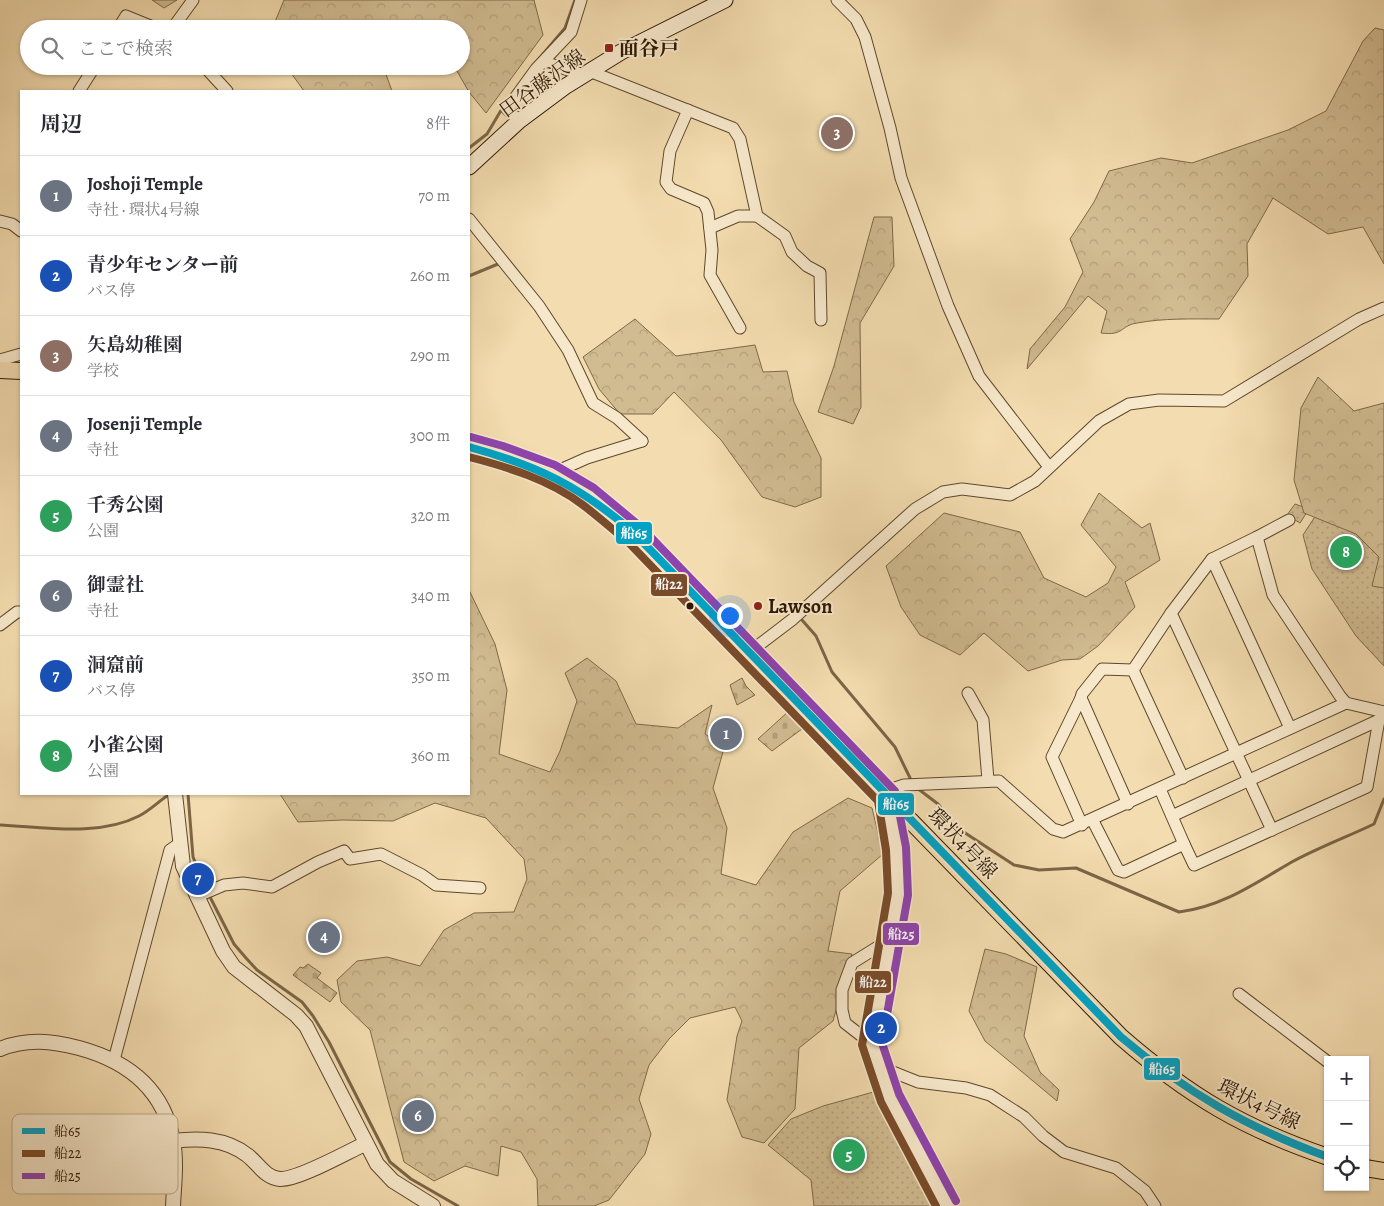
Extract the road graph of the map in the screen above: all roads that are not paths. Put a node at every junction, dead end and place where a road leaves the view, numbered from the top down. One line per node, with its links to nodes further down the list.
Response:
1 (193, 0): 7 (street)
2 (581, 0): 8 (street)
3 (725, 0): 9 (main road, 田谷藤沢線)
4 (837, 0): 30 (street)
5 (124, 20): 6 (street)
6 (136, 20)
7 (179, 20)
8 (544, 62): 9 (street); 15 (street)
9 (586, 73): 14 (street); 15 (main road, 田谷藤沢線)
10 (89, 75): 12 (street)
11 (213, 75): 13 (street)
12 (80, 90)
13 (227, 90)
14 (688, 110): 17 (street); 20 (street)
15 (519, 121): 16 (main road, 田谷藤沢線)
16 (470, 166)
17 (756, 216): 20 (street); 23 (street)
18 (470, 220): 31 (street)
19 (0, 221): 21 (street)
20 (710, 228): 24 (street)
21 (20, 229)
22 (1384, 308): 30 (street)
23 (821, 320)
24 (740, 328)
25 (20, 354): 26 (street)
26 (0, 360)
27 (0, 370): 28 (main road)
28 (20, 371)
29 (470, 447): 31 (main road, 環状4号線)
30 (1049, 467): 38 (street)
31 (551, 474): 38 (main road, 環状4号線)
32 (1289, 520): 33 (street)
33 (1257, 537): 34 (street); 42 (street)
34 (1212, 559): 36 (street); 44 (street)
35 (20, 612): 37 (street)
36 (1171, 613): 39 (street); 45 (street)
37 (0, 624)
38 (747, 654): 51 (main road, 環状4号線)
39 (1133, 670): 41 (street); 46 (street)
40 (968, 693): 47 (street)
41 (1081, 698): 52 (street); 54 (street)
42 (1346, 703): 43 (street); 44 (street)
43 (1382, 715): 48 (street); 55 (street)
44 (1290, 728): 45 (street)
45 (1237, 753): 46 (street); 48 (street)
46 (1183, 778): 49 (street)
47 (988, 780): 51 (street); 54 (street)
48 (1249, 780): 53 (street); 55 (street)
49 (1160, 789): 52 (street); 53 (street)
50 (175, 795): 56 (street)
51 (887, 796): 60 (street); 70 (main road, 環状4号線)
52 (1128, 804): 54 (street)
53 (1172, 816): 57 (street)
54 (1087, 823): 57 (street)
55 (1272, 830): 57 (street)
56 (180, 844): 59 (street); 65 (street)
57 (1184, 844)
58 (480, 888): 59 (street)
59 (203, 894): 69 (street)
60 (889, 940): 62 (street); 62 (street)
61 (1239, 994): 64 (street)
62 (872, 1044): 66 (street)
63 (0, 1049): 65 (street)
64 (1324, 1059)
65 (114, 1060): 67 (street)
66 (878, 1066): 74 (street); 75 (street)
67 (165, 1114)
68 (178, 1140): 69 (street)
69 (365, 1144): 73 (street)
70 (1324, 1156)
71 (1369, 1169): 72 (main road)
72 (1384, 1171)
73 (433, 1206)
74 (947, 1206)
75 (1155, 1206)

